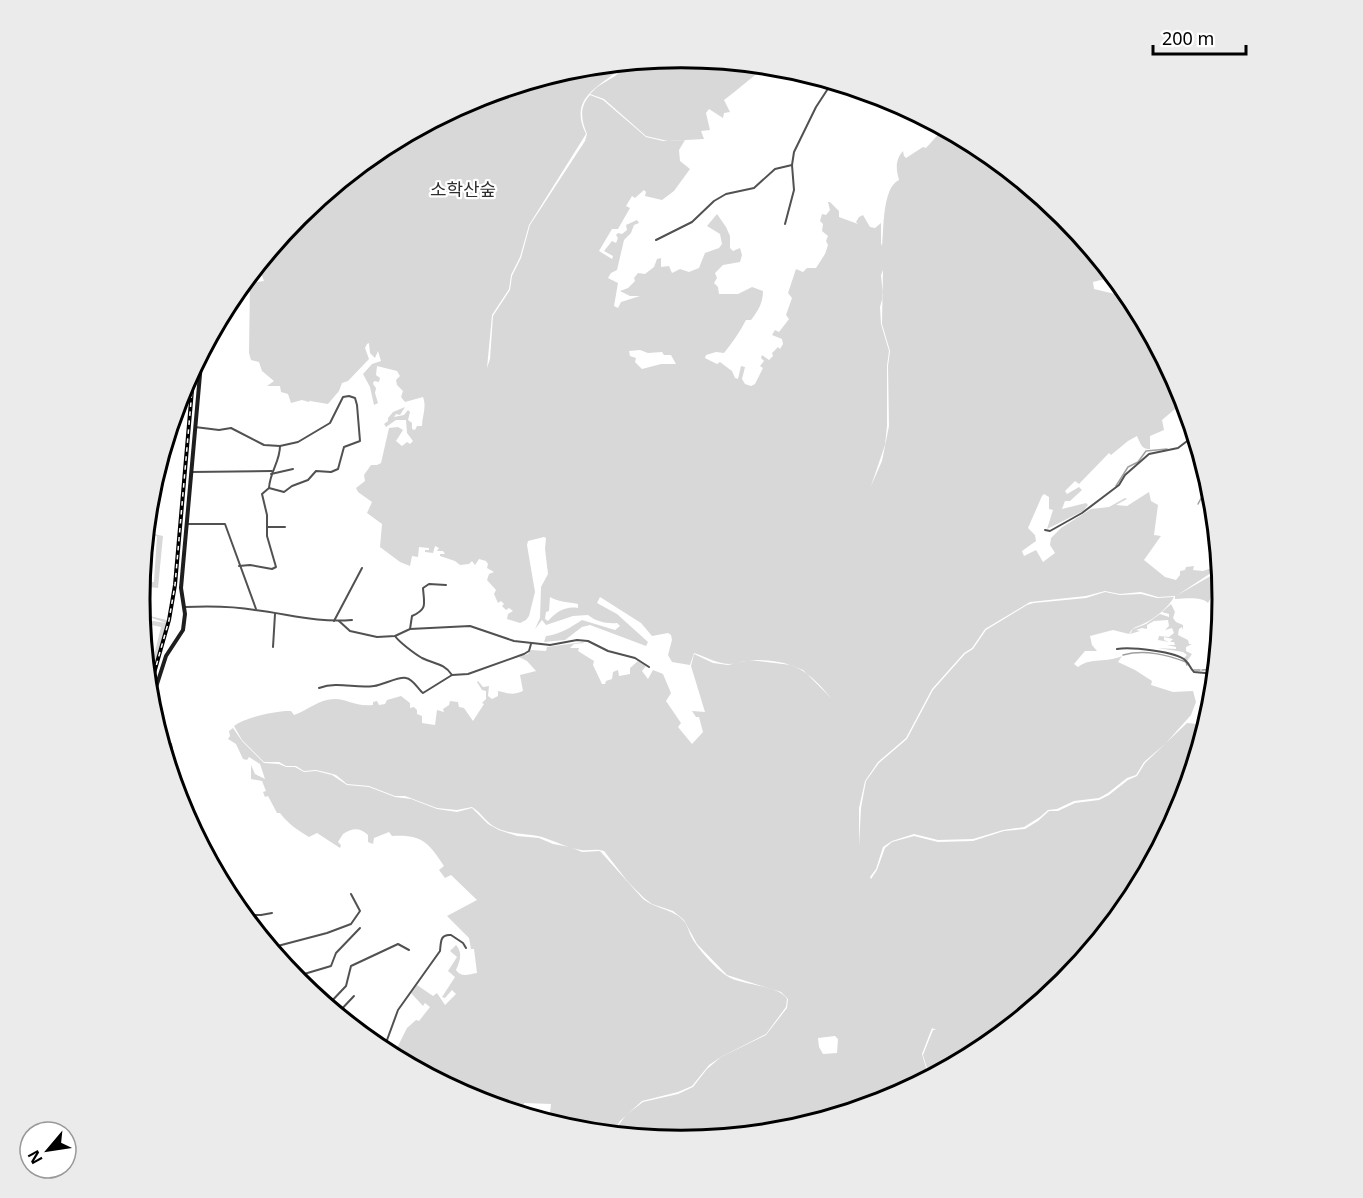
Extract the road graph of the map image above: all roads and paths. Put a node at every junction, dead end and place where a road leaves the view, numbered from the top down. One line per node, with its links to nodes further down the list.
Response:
1 (828, 89): 2 (street)
2 (792, 165): 3 (street); 4 (street)
3 (785, 224)
4 (656, 240)
5 (200, 375): 6 (main road)
6 (195, 427): 8 (street); 10 (main road)
7 (1189, 440): 16 (street)
8 (280, 446): 11 (street); 12 (street)
9 (292, 469): 11 (street)
10 (191, 471): 11 (street); 13 (main road)
11 (271, 472): 12 (street)
12 (269, 488): 14 (street)
13 (186, 524): 17 (street); 20 (main road)
14 (267, 527): 15 (street); 17 (street)
15 (285, 527)
16 (1045, 530)
17 (239, 566): 21 (street)
18 (362, 568): 24 (street)
19 (446, 585): 26 (street)
20 (184, 607): 21 (street); 34 (main road)
21 (256, 610): 22 (street)
22 (275, 614): 24 (street); 29 (street)
23 (352, 620): 25 (street)
24 (334, 621): 25 (street)
25 (339, 621): 27 (street)
26 (411, 629): 27 (street); 28 (street)
27 (395, 636): 33 (street)
28 (531, 644): 31 (street); 33 (street)
29 (273, 647)
30 (1117, 648): 32 (street)
31 (649, 666)
32 (1207, 673)
33 (452, 675): 35 (street)
34 (157, 683)
35 (319, 688)
36 (171, 744): 37 (street)
37 (172, 751)
38 (351, 894): 42 (street)
39 (272, 913): 40 (street)
40 (254, 915)
41 (360, 928): 45 (street)
42 (279, 946)
43 (466, 948): 49 (street)
44 (409, 950): 47 (street)
45 (305, 974)
46 (354, 996): 48 (street)
47 (332, 1000)
48 (342, 1008)
49 (386, 1041)

